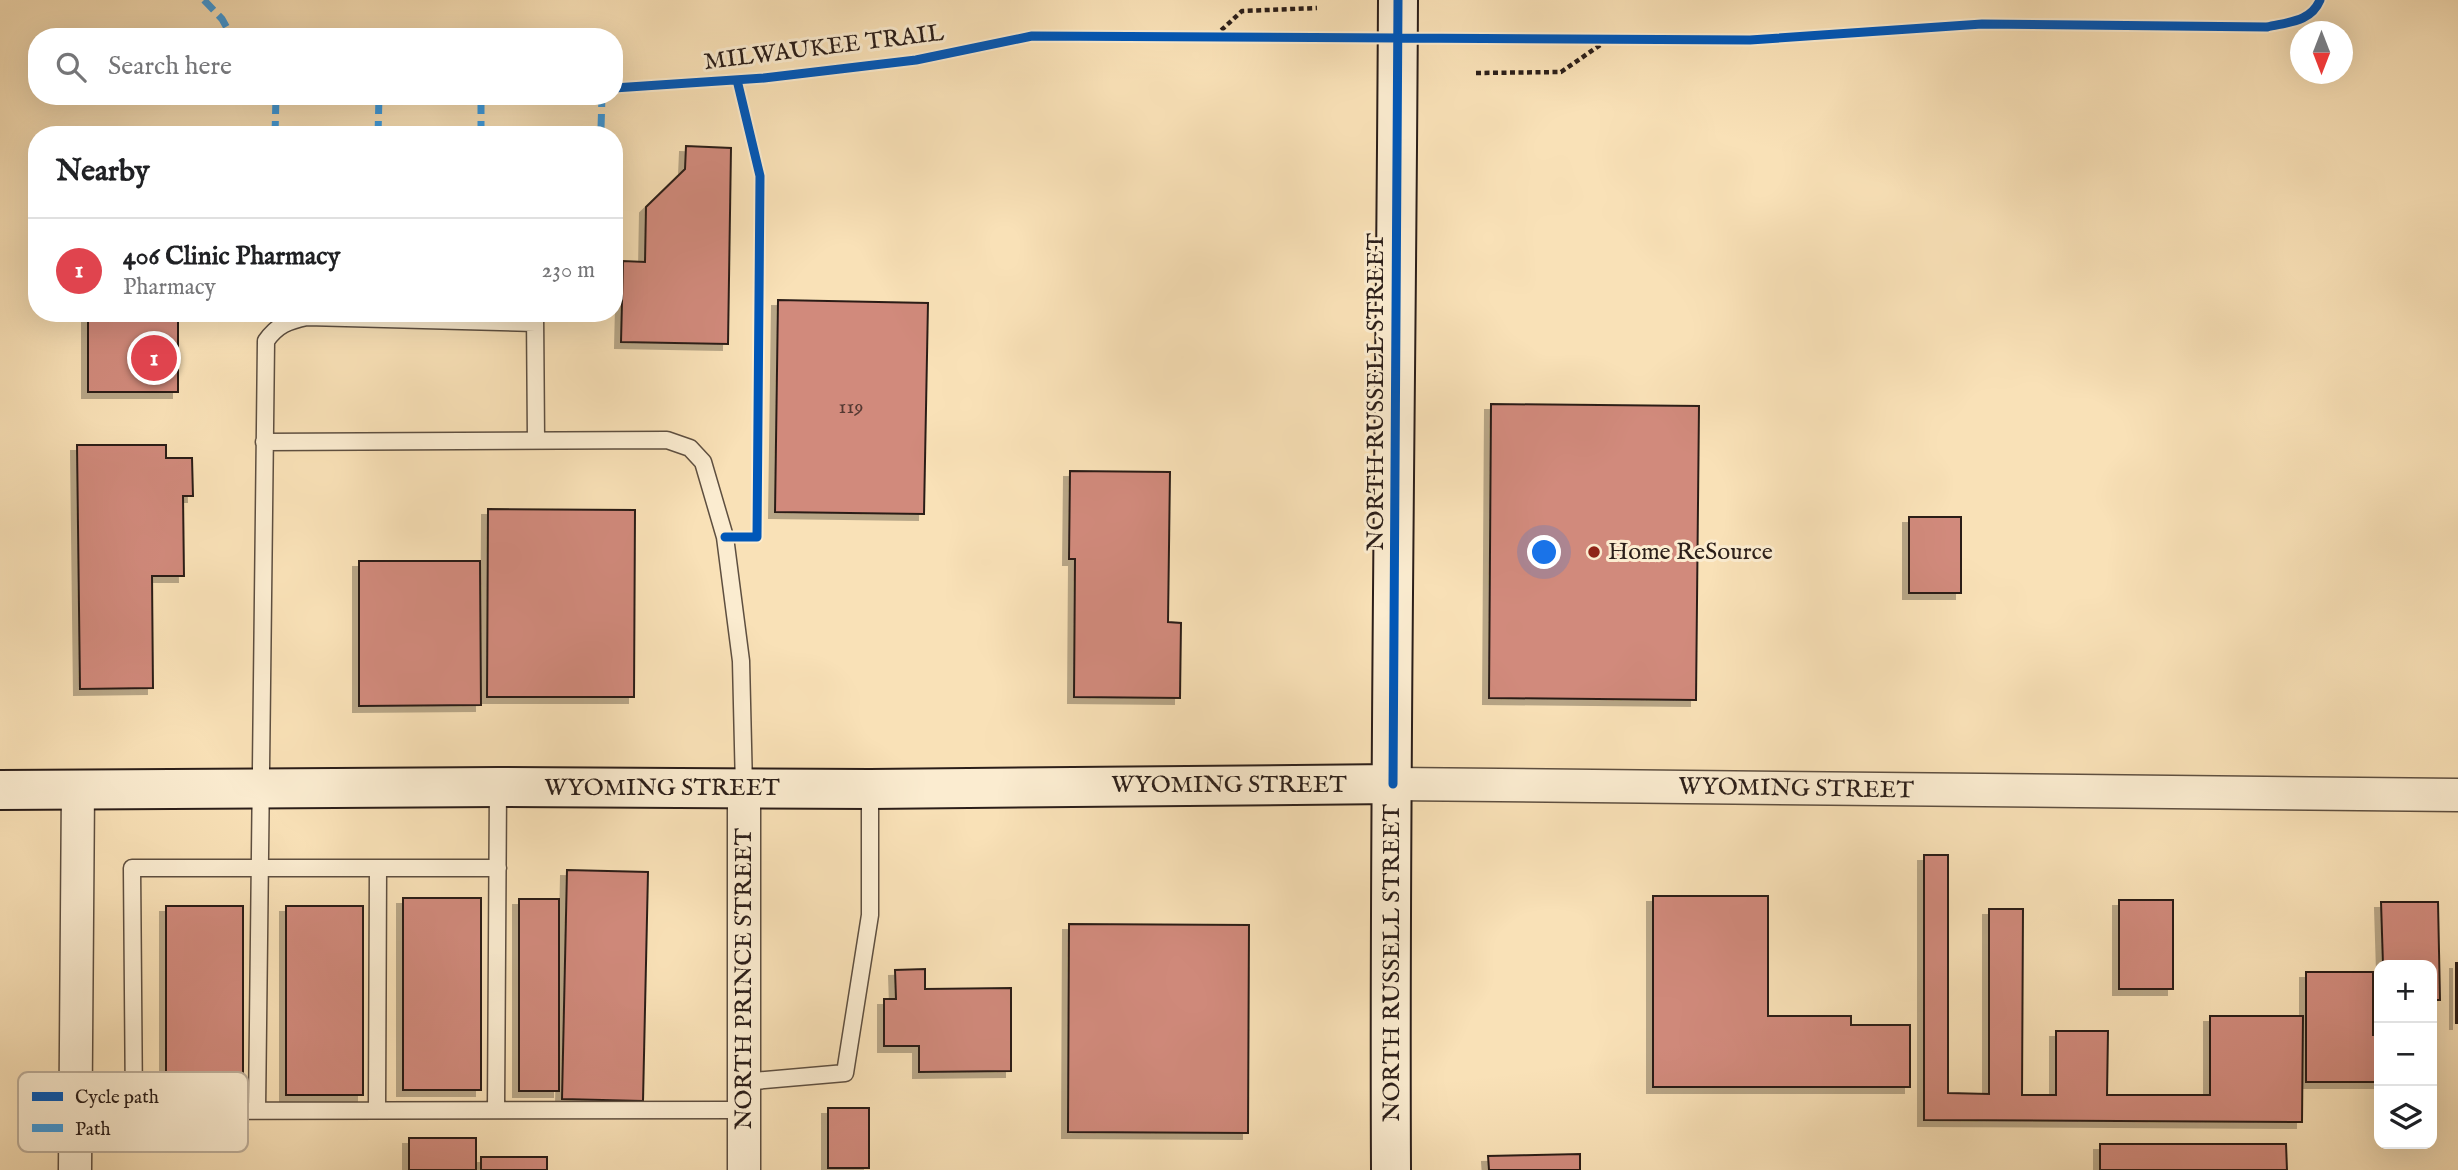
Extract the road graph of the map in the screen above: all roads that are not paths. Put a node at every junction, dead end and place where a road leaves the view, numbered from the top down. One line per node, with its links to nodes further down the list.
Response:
1 (1398, 0): 6 (street, NORTH RUSSELL STREET)
2 (287, 322): 5 (lane)
3 (535, 322): 4 (lane)
4 (536, 440): 5 (lane); 9 (lane)
5 (264, 442): 8 (lane)
6 (1393, 784): 11 (street, WYOMING STREET); 13 (street, WYOMING STREET); 27 (street, NORTH RUSSELL STREET)
7 (498, 787): 8 (street, WYOMING STREET); 9 (street, WYOMING STREET); 16 (lane)
8 (260, 788): 10 (street, WYOMING STREET); 14 (lane)
9 (744, 788): 11 (street, WYOMING STREET); 19 (street, NORTH PRINCE STREET)
10 (78, 789): 12 (street, WYOMING STREET); 17 (street)
11 (870, 789): 19 (lane)
12 (0, 790)
13 (2458, 795)
14 (260, 868): 15 (lane); 18 (lane); 21 (lane)
15 (378, 868): 16 (lane); 22 (lane)
16 (498, 868): 23 (lane)
17 (75, 1072)
18 (134, 1072)
19 (743, 1096): 23 (lane); 26 (street, NORTH PRINCE STREET)
20 (248, 1110): 21 (lane)
21 (257, 1110): 22 (lane)
22 (377, 1110): 23 (lane)
23 (496, 1110)
24 (75, 1152): 25 (street)
25 (75, 1170)
26 (744, 1170)
27 (1391, 1170)

